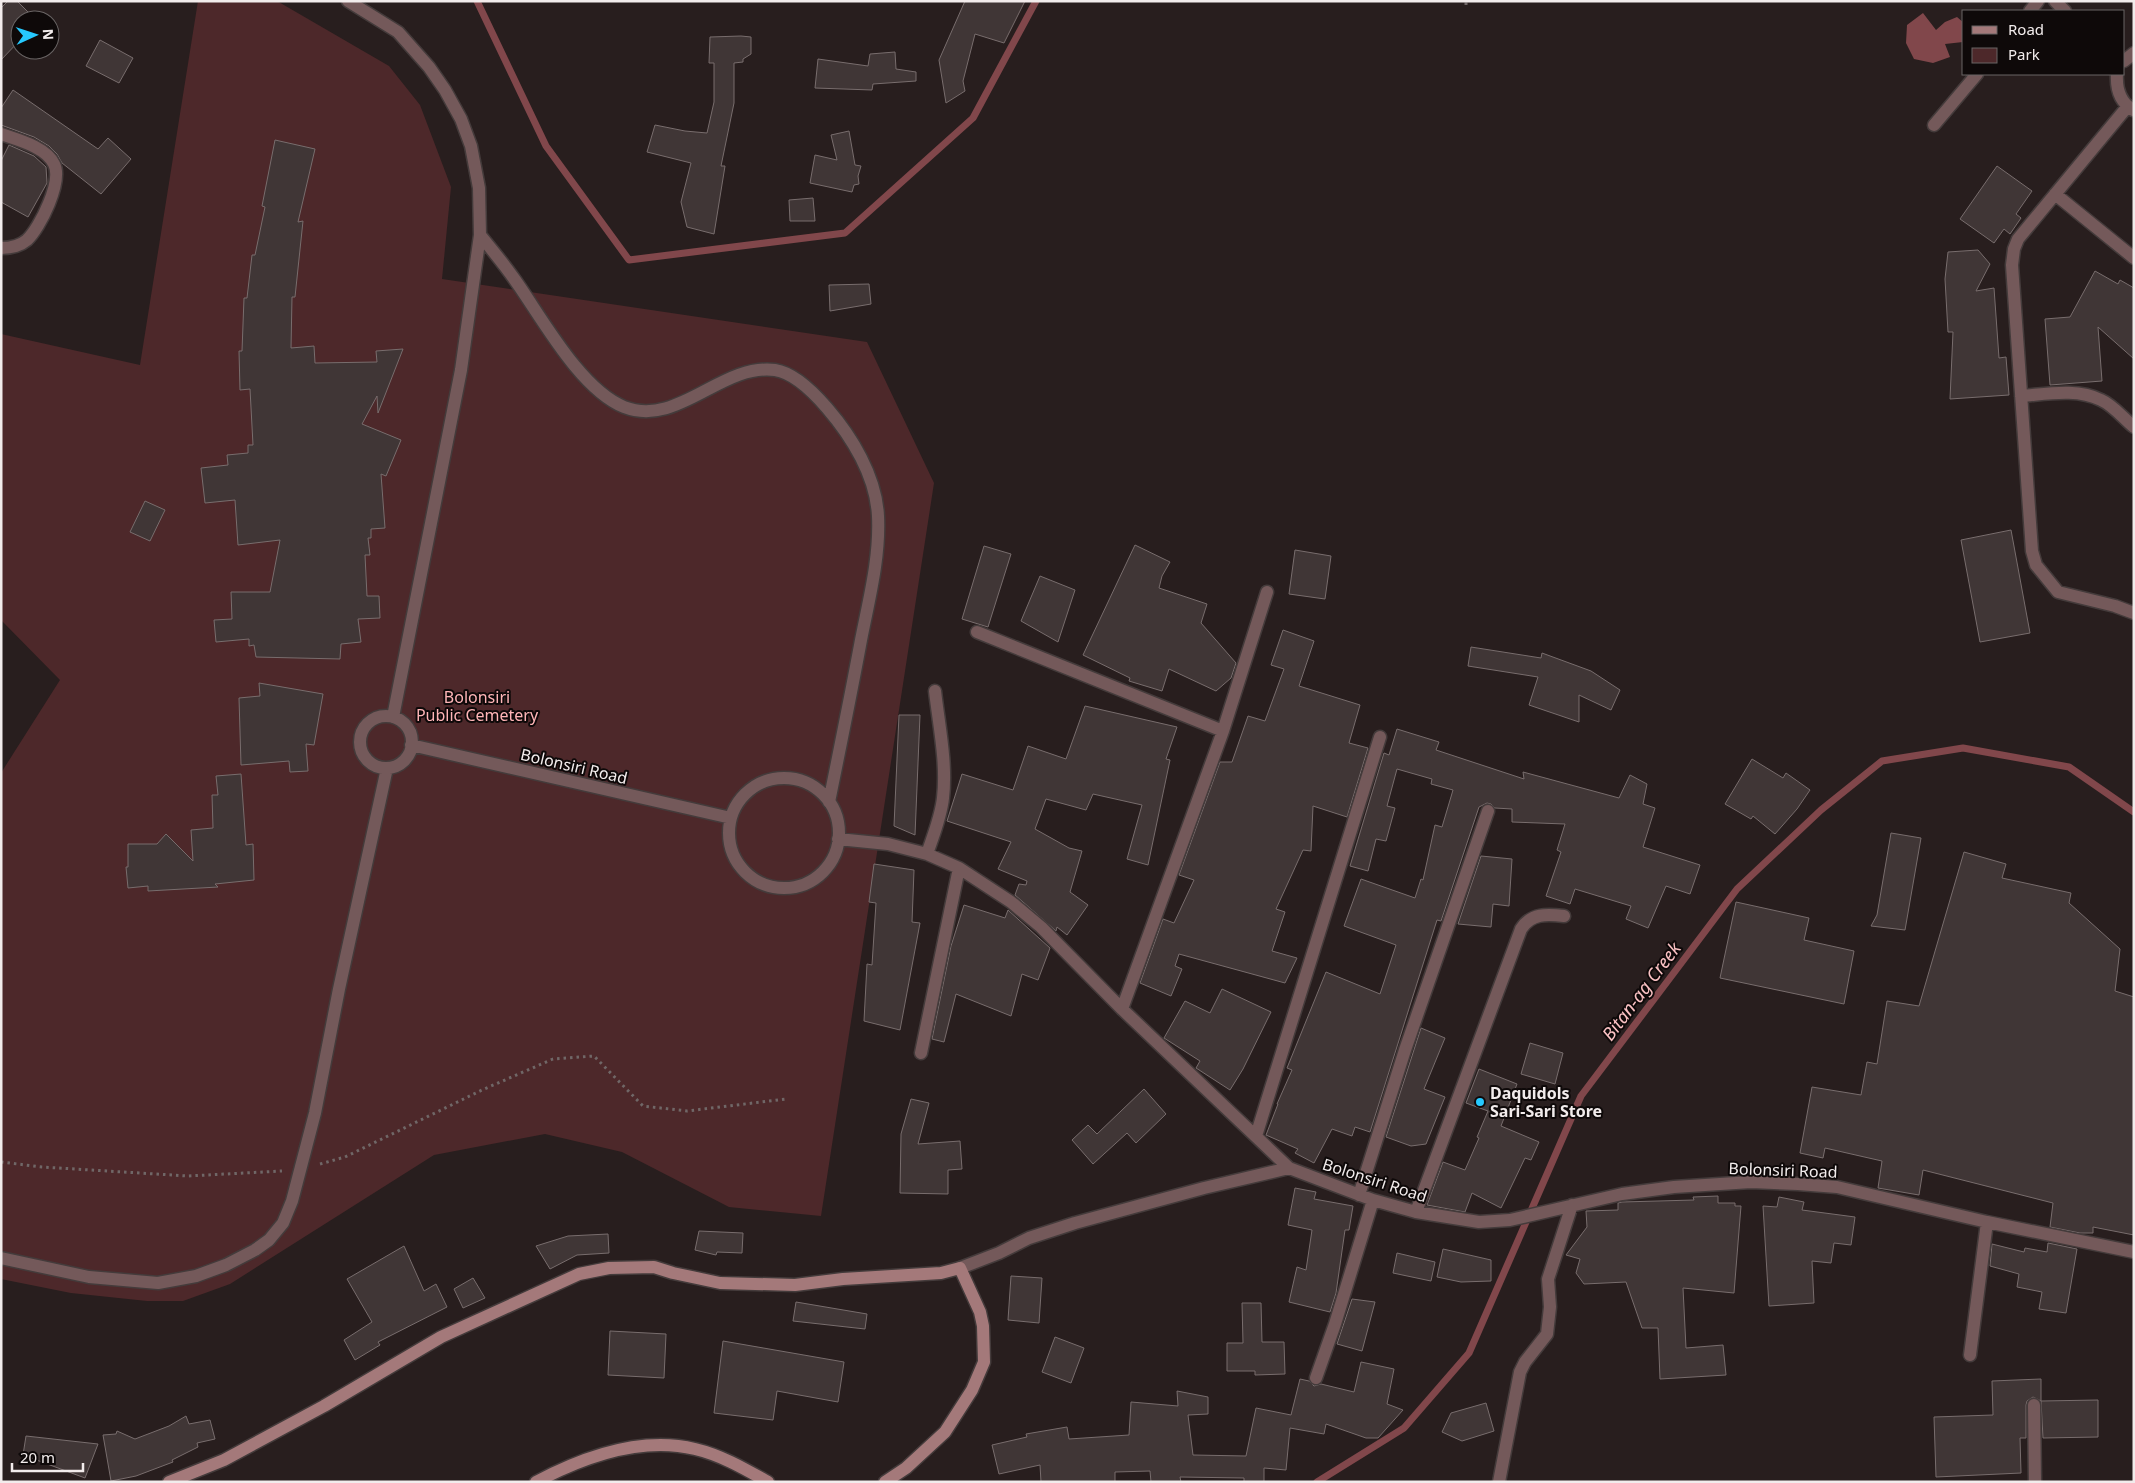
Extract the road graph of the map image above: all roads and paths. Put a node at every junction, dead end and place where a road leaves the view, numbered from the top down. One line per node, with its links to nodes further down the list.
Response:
1 (348, 1): 10 (street)
2 (2054, 1): 3 (street)
3 (2064, 10)
4 (1976, 75): 7 (street)
5 (2117, 75): 6 (street)
6 (2131, 108): 9 (street)
7 (1934, 125)
8 (1, 134): 11 (street)
9 (2054, 194): 12 (street); 13 (street)
10 (480, 235): 19 (street); 24 (street)
11 (1, 248)
12 (2134, 258)
13 (2021, 396): 14 (street); 16 (street)
14 (2134, 427)
15 (1267, 592): 20 (street)
16 (2134, 613)
17 (977, 632): 20 (street)
18 (935, 691): 28 (street)
19 (393, 717): 22 (street); 23 (street)
20 (1223, 731): 31 (street)
21 (1380, 737): 34 (street)
22 (411, 745): 23 (street); 26 (street, Bolonsiri Road)
23 (387, 768): 37 (street)
24 (829, 802): 26 (street); 27 (street)
25 (1488, 811): 38 (street)
26 (730, 818): 27 (street)
27 (838, 839): 28 (street, Bolonsiri Road)
28 (927, 854): 29 (street, Bolonsiri Road)
29 (959, 868): 31 (street, Bolonsiri Road); 32 (street)
30 (1564, 916): 41 (street)
31 (1122, 1009): 34 (street, Bolonsiri Road)
32 (921, 1053)
33 (786, 1099): 37 (path)
34 (1256, 1136): 36 (street, Bolonsiri Road)
35 (1, 1162): 37 (path)
36 (1289, 1168): 38 (street, Bolonsiri Road); 45 (street)
37 (300, 1170): 44 (street)
38 (1359, 1195): 39 (street, Bolonsiri Road)
39 (1373, 1200): 41 (street, Bolonsiri Road); 47 (street)
40 (1572, 1205): 41 (street, Bolonsiri Road); 42 (street, Bolonsiri Road); 53 (street)
41 (1416, 1212)
42 (1987, 1222): 43 (street, Bolonsiri Road); 46 (street)
43 (2134, 1252)
44 (1, 1258)
45 (960, 1268): 49 (main road); 52 (main road)
46 (1970, 1355)
47 (1316, 1378)
48 (2034, 1405): 54 (street)
49 (169, 1482)
50 (536, 1482): 51 (main road)
51 (768, 1482)
52 (885, 1482)
53 (1499, 1482)
54 (2035, 1482)

